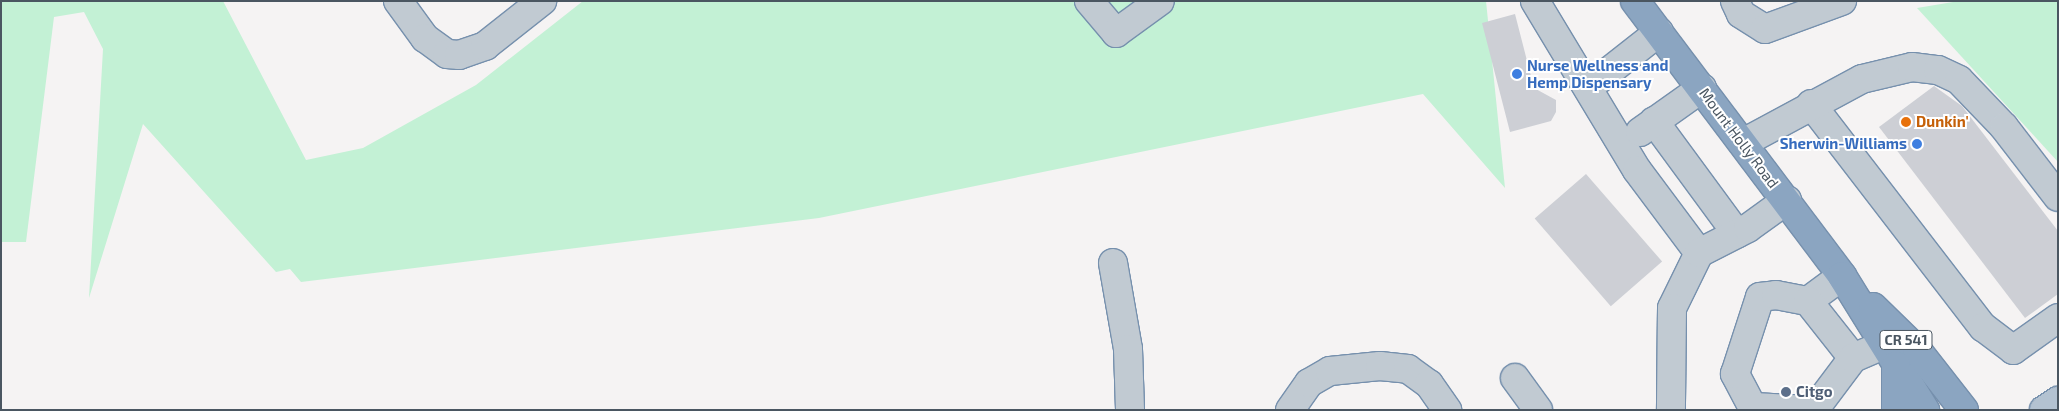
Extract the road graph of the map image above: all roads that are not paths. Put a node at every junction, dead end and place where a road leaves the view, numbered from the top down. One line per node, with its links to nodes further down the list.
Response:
1 (398, 1): 2 (street)
2 (542, 1)
3 (1089, 1): 4 (street)
4 (1160, 1)
5 (1535, 1): 10 (street)
6 (1635, 1): 9 (highway, Mount Holly Road / CR 541)
7 (1736, 1): 8 (street)
8 (1842, 1)
9 (1659, 32): 10 (street); 11 (highway, Mount Holly Road / CR 541)
10 (1588, 87): 15 (street)
11 (1702, 88): 13 (street); 14 (highway, Mount Holly Road / CR 541)
12 (1811, 104): 14 (street); 16 (street); 23 (street)
13 (1654, 122): 15 (street); 18 (street)
14 (1743, 143): 17 (highway, Mount Holly Road / CR 541)
15 (1623, 145): 19 (street)
16 (2058, 197)
17 (1787, 200): 18 (street); 21 (highway, Mount Holly Road / CR 541)
18 (1737, 234): 19 (street)
19 (1699, 253): 33 (street)
20 (1113, 263): 29 (street)
21 (1842, 276): 22 (street); 24 (highway, Mount Holly Road / CR 541); 38 (highway, Mount Holly Road / CR 541)
22 (1808, 301): 25 (street); 28 (street)
23 (2058, 318)
24 (1890, 355): 25 (street); 36 (highway); 37 (highway, Mount Holly Road / CR 541)
25 (1852, 358): 35 (street)
26 (1514, 378): 32 (street)
27 (2058, 401): 39 (main road)
28 (1754, 408): 34 (street)
29 (1130, 410)
30 (1290, 410): 31 (street)
31 (1447, 410)
32 (1538, 410)
33 (1672, 410)
34 (1809, 410)
35 (1814, 410)
36 (1896, 410)
37 (1926, 410)
38 (1964, 410)
39 (2044, 410)

